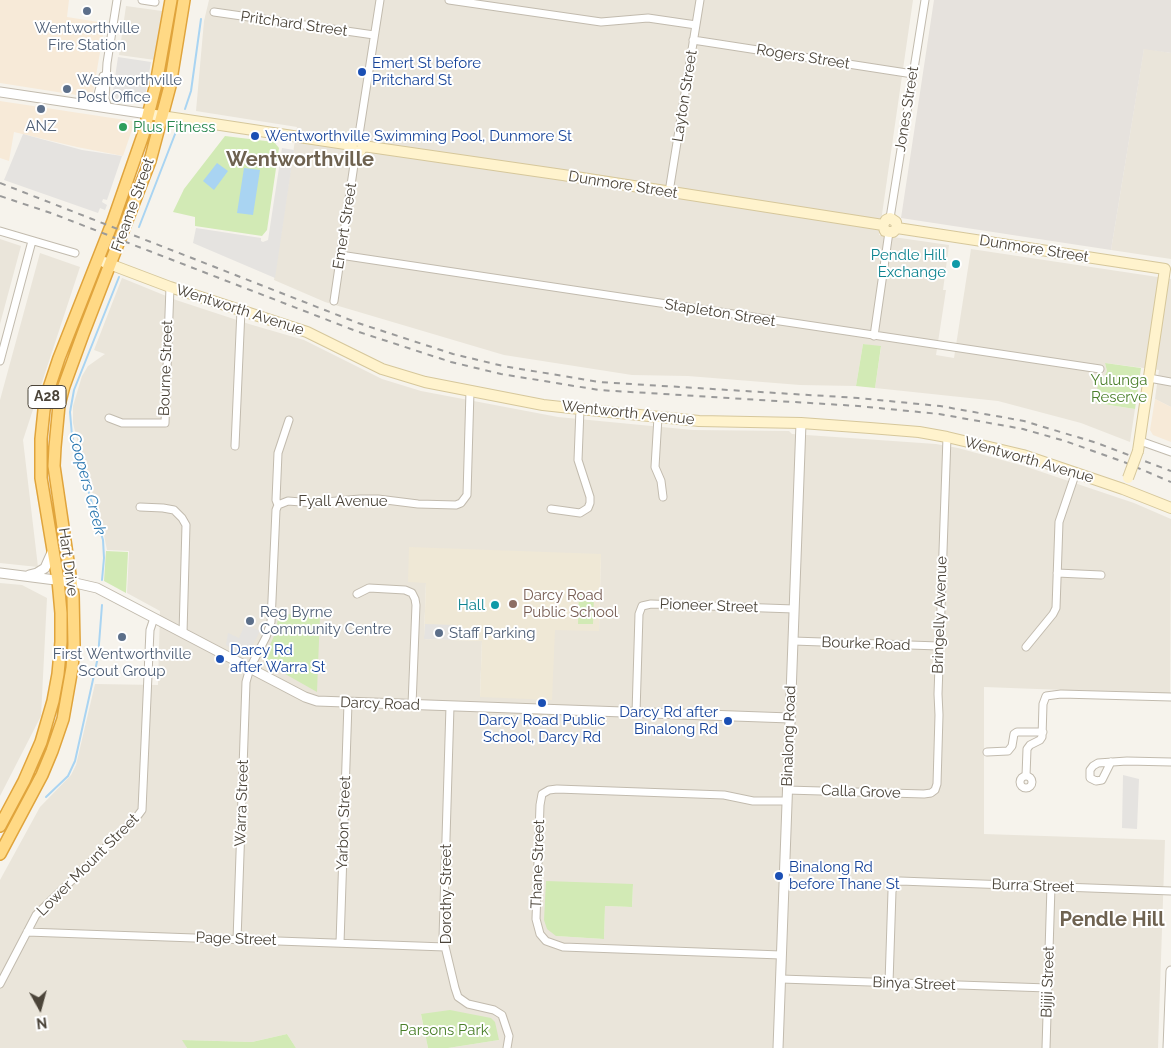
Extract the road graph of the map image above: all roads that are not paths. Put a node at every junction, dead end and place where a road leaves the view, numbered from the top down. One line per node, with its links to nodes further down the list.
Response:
1 (117, 0): 14 (street)
2 (142, 0): 9 (street)
3 (171, 0): 19 (highway, A28)
4 (184, 0): 20 (highway, A28)
5 (380, 0): 12 (street, Emert Street)
6 (449, 0): 11 (street)
7 (700, 0): 11 (street, Layton Street)
8 (924, 0): 15 (street, Jones Street)
9 (156, 2)
10 (214, 12): 12 (street, Pritchard Street)
11 (696, 25): 13 (street, Layton Street)
12 (374, 35): 21 (street, Emert Street)
13 (694, 40): 15 (street, Rogers Street); 22 (street, Layton Street)
14 (107, 63): 17 (street); 18 (street)
15 (913, 74): 23 (street, Jones Street)
16 (0, 92): 17 (street, Dunmore Street)
17 (88, 105): 18 (street, Dunmore Street)
18 (108, 108): 19 (street, Dunmore Street)
19 (148, 114): 20 (main road, Dunmore Street); 28 (highway, Freame Street / A28)
20 (163, 117): 21 (main road, Dunmore Street); 29 (highway, Freame Street / A28)
21 (358, 146): 22 (main road, Dunmore Street); 27 (street, Emert Street)
22 (669, 192): 23 (main road, Dunmore Street)
23 (890, 226): 30 (main road, Dunmore Street); 34 (street, Jones Street)
24 (0, 231): 25 (street)
25 (32, 241): 26 (street); 35 (street)
26 (75, 253)
27 (340, 255): 32 (street, Emert Street); 34 (street, Stapleton Street)
28 (98, 260): 29 (main road, Wentworth Avenue); 56 (highway, Hart Drive / A28)
29 (111, 264): 31 (main road, Wentworth Avenue); 62 (highway, Hart Drive / A28)
30 (1168, 269): 37 (main road)
31 (170, 287): 33 (main road, Wentworth Avenue); 42 (street, Bourne Street)
32 (334, 301)
33 (241, 310): 39 (main road, Wentworth Avenue); 46 (street)
34 (874, 336): 36 (street, Stapleton Street)
35 (0, 361)
36 (1100, 369)
37 (1148, 378): 38 (street); 47 (main road)
38 (1171, 382)
39 (470, 391): 40 (main road, Wentworth Avenue); 52 (street, Fyall Avenue)
40 (580, 409): 41 (main road, Wentworth Avenue); 55 (street)
41 (658, 417): 44 (main road, Wentworth Avenue); 51 (street)
42 (110, 418)
43 (288, 420): 52 (street)
44 (801, 424): 45 (main road, Wentworth Avenue); 64 (street, Binalong Road)
45 (947, 437): 49 (main road, Wentworth Avenue); 68 (street, Bringelly Avenue)
46 (235, 446)
47 (1139, 446): 48 (street); 50 (main road, bridge)
48 (1171, 452)
49 (1076, 472): 50 (main road, Wentworth Avenue); 58 (street)
50 (1123, 489): 54 (main road, Wentworth Avenue)
51 (663, 497)
52 (278, 505): 70 (street, Fyall Avenue)
53 (140, 507): 66 (street)
54 (1171, 508)
55 (551, 509)
56 (53, 550): 60 (street); 61 (highway, Hart Drive / A28)
57 (0, 573): 60 (street, Darcy Road)
58 (1057, 573): 59 (street); 69 (street)
59 (1101, 575)
60 (22, 576): 61 (street, Darcy Road)
61 (58, 580): 62 (street, Darcy Road); 85 (highway, Hart Drive / A28)
62 (71, 582): 65 (street, Darcy Road); 86 (highway, Hart Drive / A28)
63 (357, 594): 73 (street)
64 (794, 609): 67 (street, Binalong Road); 75 (street, Pioneer Street)
65 (154, 618): 66 (street, Darcy Road); 89 (street, Lower Mount Street)
66 (183, 634): 70 (street, Darcy Road)
67 (793, 641): 68 (street, Bourke Road); 76 (street, Binalong Road)
68 (939, 646): 83 (street, Bringelly Avenue)
69 (1026, 647)
70 (250, 668): 72 (street, Darcy Road); 90 (street, Warra Street)
71 (1171, 698): 77 (street)
72 (348, 703): 73 (street, Darcy Road); 91 (street, Yarbon Street)
73 (412, 705): 74 (street, Darcy Road)
74 (450, 706): 75 (street, Darcy Road); 92 (street, Dorothy Street)
75 (636, 713): 76 (street, Darcy Road)
76 (790, 718): 82 (street, Binalong Road)
77 (1042, 732): 78 (street); 81 (street)
78 (987, 752)
79 (1111, 762): 80 (street)
80 (1171, 762)
81 (1026, 776)
82 (787, 790): 83 (street, Calla Grove); 84 (street, Binalong Road)
83 (934, 792)
84 (787, 801): 93 (street, Binalong Road); 93 (street, Thane Street)
85 (0, 826)
86 (0, 854)
87 (1052, 886): 88 (street, Burra Street); 96 (street, Burra Street); 98 (street, Bijiji Street)
88 (1171, 891)
89 (27, 932): 90 (street, Page Street); 97 (street, Lower Mount Street)
90 (237, 940): 91 (street, Page Street)
91 (340, 943): 92 (street, Page Street)
92 (445, 947): 99 (street, Dorothy Street)
93 (781, 956): 95 (street, Binalong Road)
94 (1171, 971): 102 (street)
95 (781, 979): 96 (street, Binya Street); 100 (street, Binalong Road)
96 (890, 983): 98 (street, Binya Street)
97 (0, 984)
98 (1048, 988): 101 (street, Bijiji Street)
99 (507, 1048)
100 (778, 1048)
101 (1046, 1048)
102 (1168, 1048)

